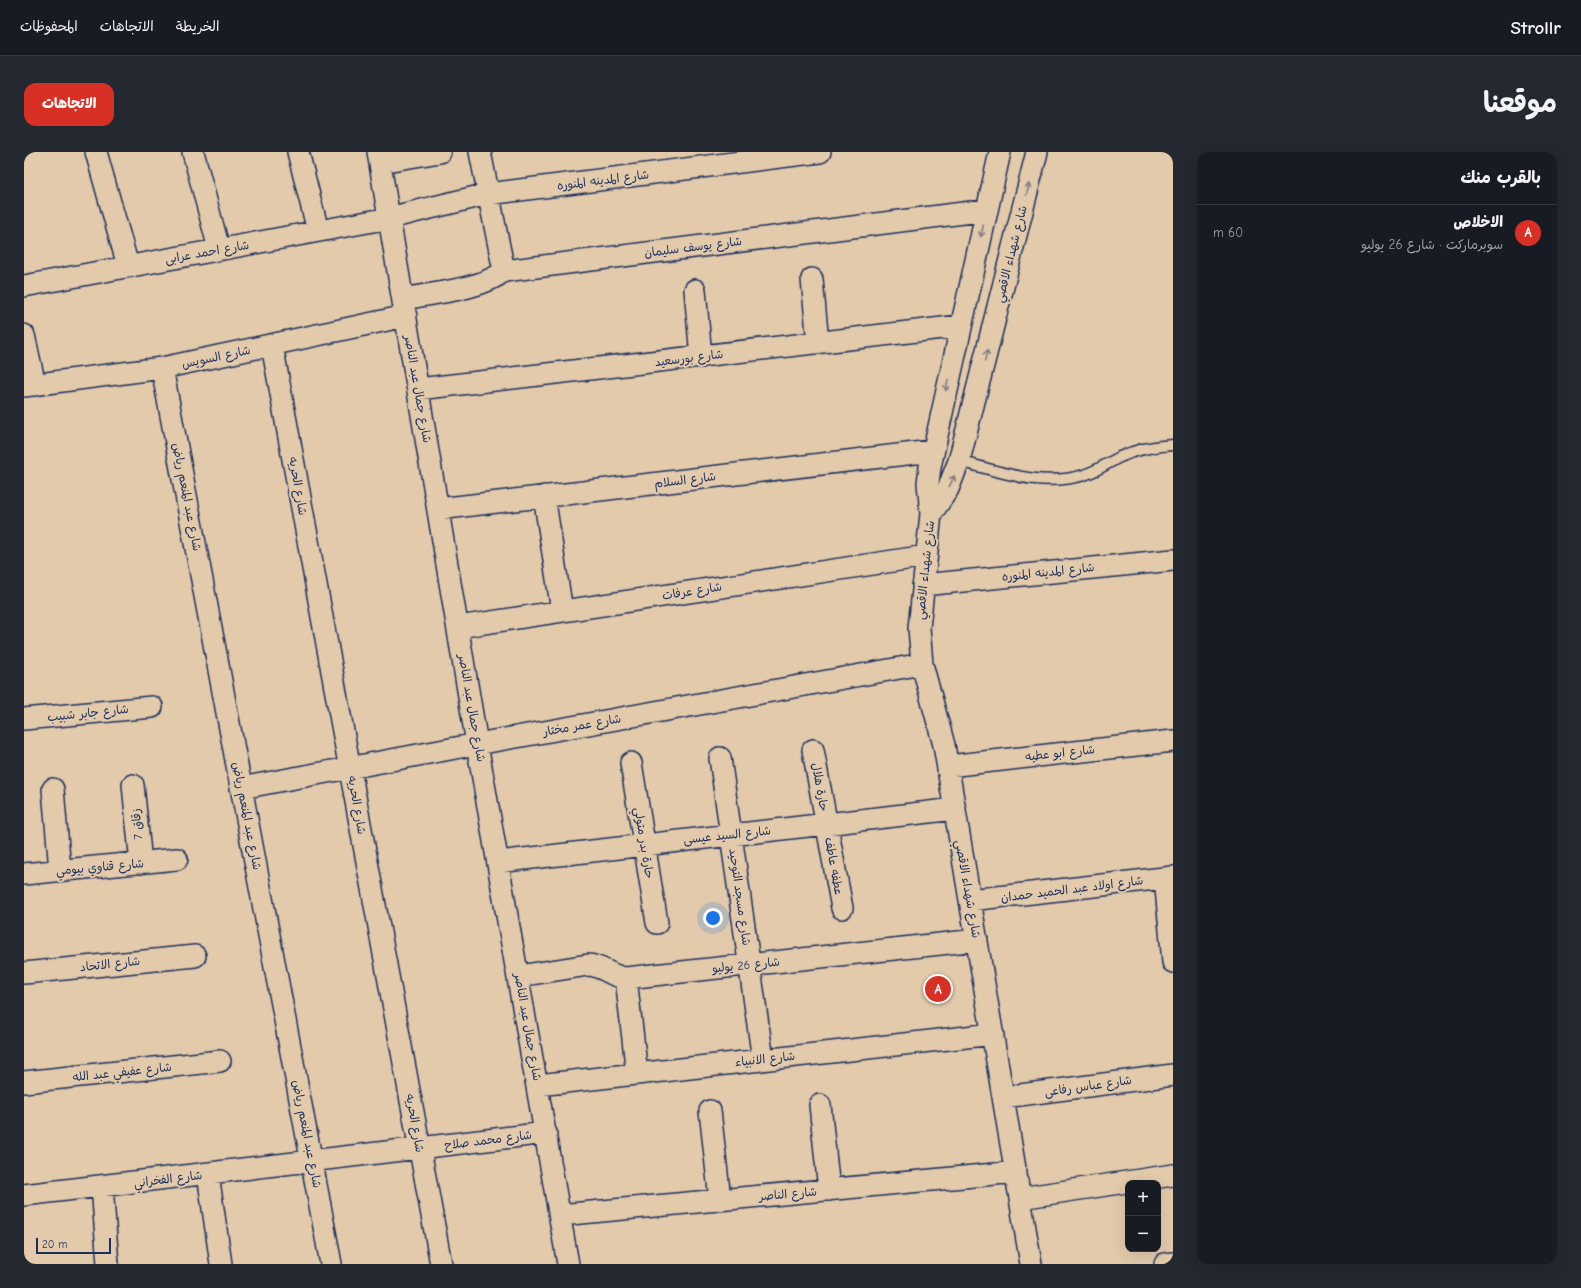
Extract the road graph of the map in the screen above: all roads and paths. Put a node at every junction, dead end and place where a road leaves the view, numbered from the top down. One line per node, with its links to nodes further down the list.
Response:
1 (96, 152): 15 (street)
2 (193, 152): 14 (street)
3 (298, 152): 13 (street)
4 (440, 152): 9 (street)
5 (480, 152): 10 (street)
6 (820, 152): 10 (street, شارع المدينه المنوره)
7 (1000, 152): 11 (street, شارع شهداء الاقصي)
8 (1037, 152): 31 (street, شارع شهداء الاقصي, one-way to 8)
9 (379, 157): 12 (street, شارع جمال عبد الناصر)
10 (488, 194): 12 (street, شارع المدينه المنوره); 16 (street)
11 (987, 210): 16 (street, شارع يوسف سليمان); 21 (street, شارع شهداء الاقصي, one-way to 21)
12 (389, 218): 13 (street, شارع احمد عرابى); 20 (street, شارع جمال عبد الناصر)
13 (318, 231): 14 (street, شارع احمد عرابى)
14 (219, 249): 15 (street, شارع احمد عرابى)
15 (128, 266): 18 (street, شارع احمد عرابى)
16 (504, 271): 20 (street, شارع يوسف سليمان)
17 (812, 279): 23 (street)
18 (24, 286)
19 (695, 290): 25 (street)
20 (404, 308): 24 (street, شارع السويس); 28 (street, شارع جمال عبد الناصر)
21 (960, 326): 23 (street, شارع بورسعيد); 30 (street, شارع شهداء الاقصي, one-way to 30)
22 (24, 335): 27 (street)
23 (818, 343): 25 (street, شارع بورسعيد)
24 (272, 345): 26 (street, شارع السويس); 49 (street, شارع الحريه)
25 (701, 357): 28 (street, شارع بورسعيد)
26 (162, 368): 27 (street, شارع السويس); 51 (street, شارع عبد المنعم رياض)
27 (29, 386)
28 (418, 389): 33 (street, شارع جمال عبد الناصر)
29 (1173, 445): 31 (lane)
30 (932, 452): 32 (street, شارع السلام); 34 (street, شارع شهداء الاقصي)
31 (959, 461): 34 (street, شارع شهداء الاقصي, one-way to 31)
32 (544, 496): 33 (street, شارع السلام); 38 (street)
33 (438, 510): 39 (street, شارع جمال عبد الناصر)
34 (931, 514): 35 (street, شارع شهداء الاقصي)
35 (926, 556): 37 (street, شارع شهداء الاقصي); 38 (street, شارع عرفات)
36 (1173, 560): 37 (street, شارع المدينه المنوره)
37 (922, 585): 40 (street, شارع شهداء الاقصي)
38 (562, 611): 39 (street, شارع عرفات)
39 (458, 627): 44 (street, شارع جمال عبد الناصر)
40 (922, 664): 44 (street, شارع عمر مختار); 48 (street, شارع شهداء الاقصي)
41 (152, 707): 42 (street, شارع جابر شبيب)
42 (24, 719)
43 (1173, 741): 48 (street, شارع ابو عطيه)
44 (478, 744): 49 (street, شارع عمر مختار); 58 (street, شارع جمال عبد الناصر)
45 (813, 750): 54 (street, حارة هلال)
46 (720, 758): 55 (street, شارع مسجد التوحيد)
47 (631, 763): 56 (street, حارة بدر متولي)
48 (948, 766): 53 (street, شارع شهداء الاقصي)
49 (350, 768): 51 (street, شارع عمر مختار); 84 (street, شارع الحريه)
50 (133, 785): 59 (street, زقاق 7)
51 (241, 788): 85 (street, شارع عبد المنعم رياض)
52 (53, 789): 60 (street)
53 (955, 809): 54 (street, شارع السيد عيسى); 63 (street, شارع شهداء الاقصي)
54 (826, 824): 55 (street, شارع السيد عيسى); 64 (street, عطفه عاطف)
55 (731, 835): 56 (street, شارع السيد عيسى); 69 (street, شارع مسجد التوحيد)
56 (644, 844): 58 (street, شارع السيد عيسى); 65 (street, حارة بدر متولي)
57 (177, 859): 59 (street, شارع قناوي بيومي)
58 (498, 862): 71 (street, شارع جمال عبد الناصر)
59 (141, 863): 60 (street, شارع قناوي بيومي)
60 (60, 870): 61 (street, شارع قناوي بيومي)
61 (24, 874)
62 (1169, 877): 63 (street, شارع اولاد عبد الحميد حمدان); 68 (street)
63 (970, 900): 66 (street, شارع شهداء الاقصي)
64 (842, 908)
65 (657, 923)
66 (977, 940): 69 (street, شارع 26 يوليو); 73 (street, شارع شهداء الاقصي)
67 (195, 956): 70 (street, شارع الاتحاد)
68 (1173, 962)
69 (749, 964): 72 (street, شارع 26 يوليو); 74 (street, شارع مسجد التوحيد)
70 (24, 973)
71 (519, 976): 72 (street, شارع 26 يوليو); 79 (street, شارع جمال عبد الناصر)
72 (626, 978): 76 (street)
73 (993, 1034): 74 (street, شارع الانبياء); 80 (street, شارع شهداء الاقصي)
74 (763, 1060): 76 (street, شارع الانبياء)
75 (220, 1061): 78 (street, شارع عفيفي عبد الله)
76 (636, 1074): 79 (street, شارع الانبياء)
77 (1173, 1075): 80 (street, شارع عباس رفاعى)
78 (24, 1082)
79 (538, 1085): 83 (street, شارع جمال عبد الناصر)
80 (1004, 1097): 86 (street, شارع شهداء الاقصي)
81 (820, 1106): 90 (street)
82 (710, 1111): 93 (street)
83 (546, 1133): 84 (street, شارع محمد صلاح); 94 (street, شارع جمال عبد الناصر)
84 (420, 1149): 85 (street, شارع محمد صلاح); 99 (street, شارع الحريه)
85 (312, 1162): 87 (street, شارع الفخراني); 98 (street, شارع عبد المنعم رياض)
86 (1016, 1172): 90 (street, شارع الناصر); 92 (street, شارع شهداء الاقصي)
87 (208, 1174): 89 (street, شارع الفخراني); 97 (street)
88 (1173, 1174): 92 (street)
89 (102, 1186): 91 (street, شارع الفخراني); 96 (street)
90 (829, 1190): 93 (street, شارع الناصر)
91 (24, 1195)
92 (1020, 1198): 101 (street, شارع شهداء الاقصي)
93 (720, 1200): 94 (street, شارع الناصر)
94 (560, 1215): 100 (street, شارع جمال عبد الناصر)
95 (1173, 1263): 102 (street)
96 (108, 1264)
97 (221, 1264)
98 (331, 1264)
99 (441, 1264)
100 (568, 1264)
101 (1031, 1264)
102 (1165, 1264)

